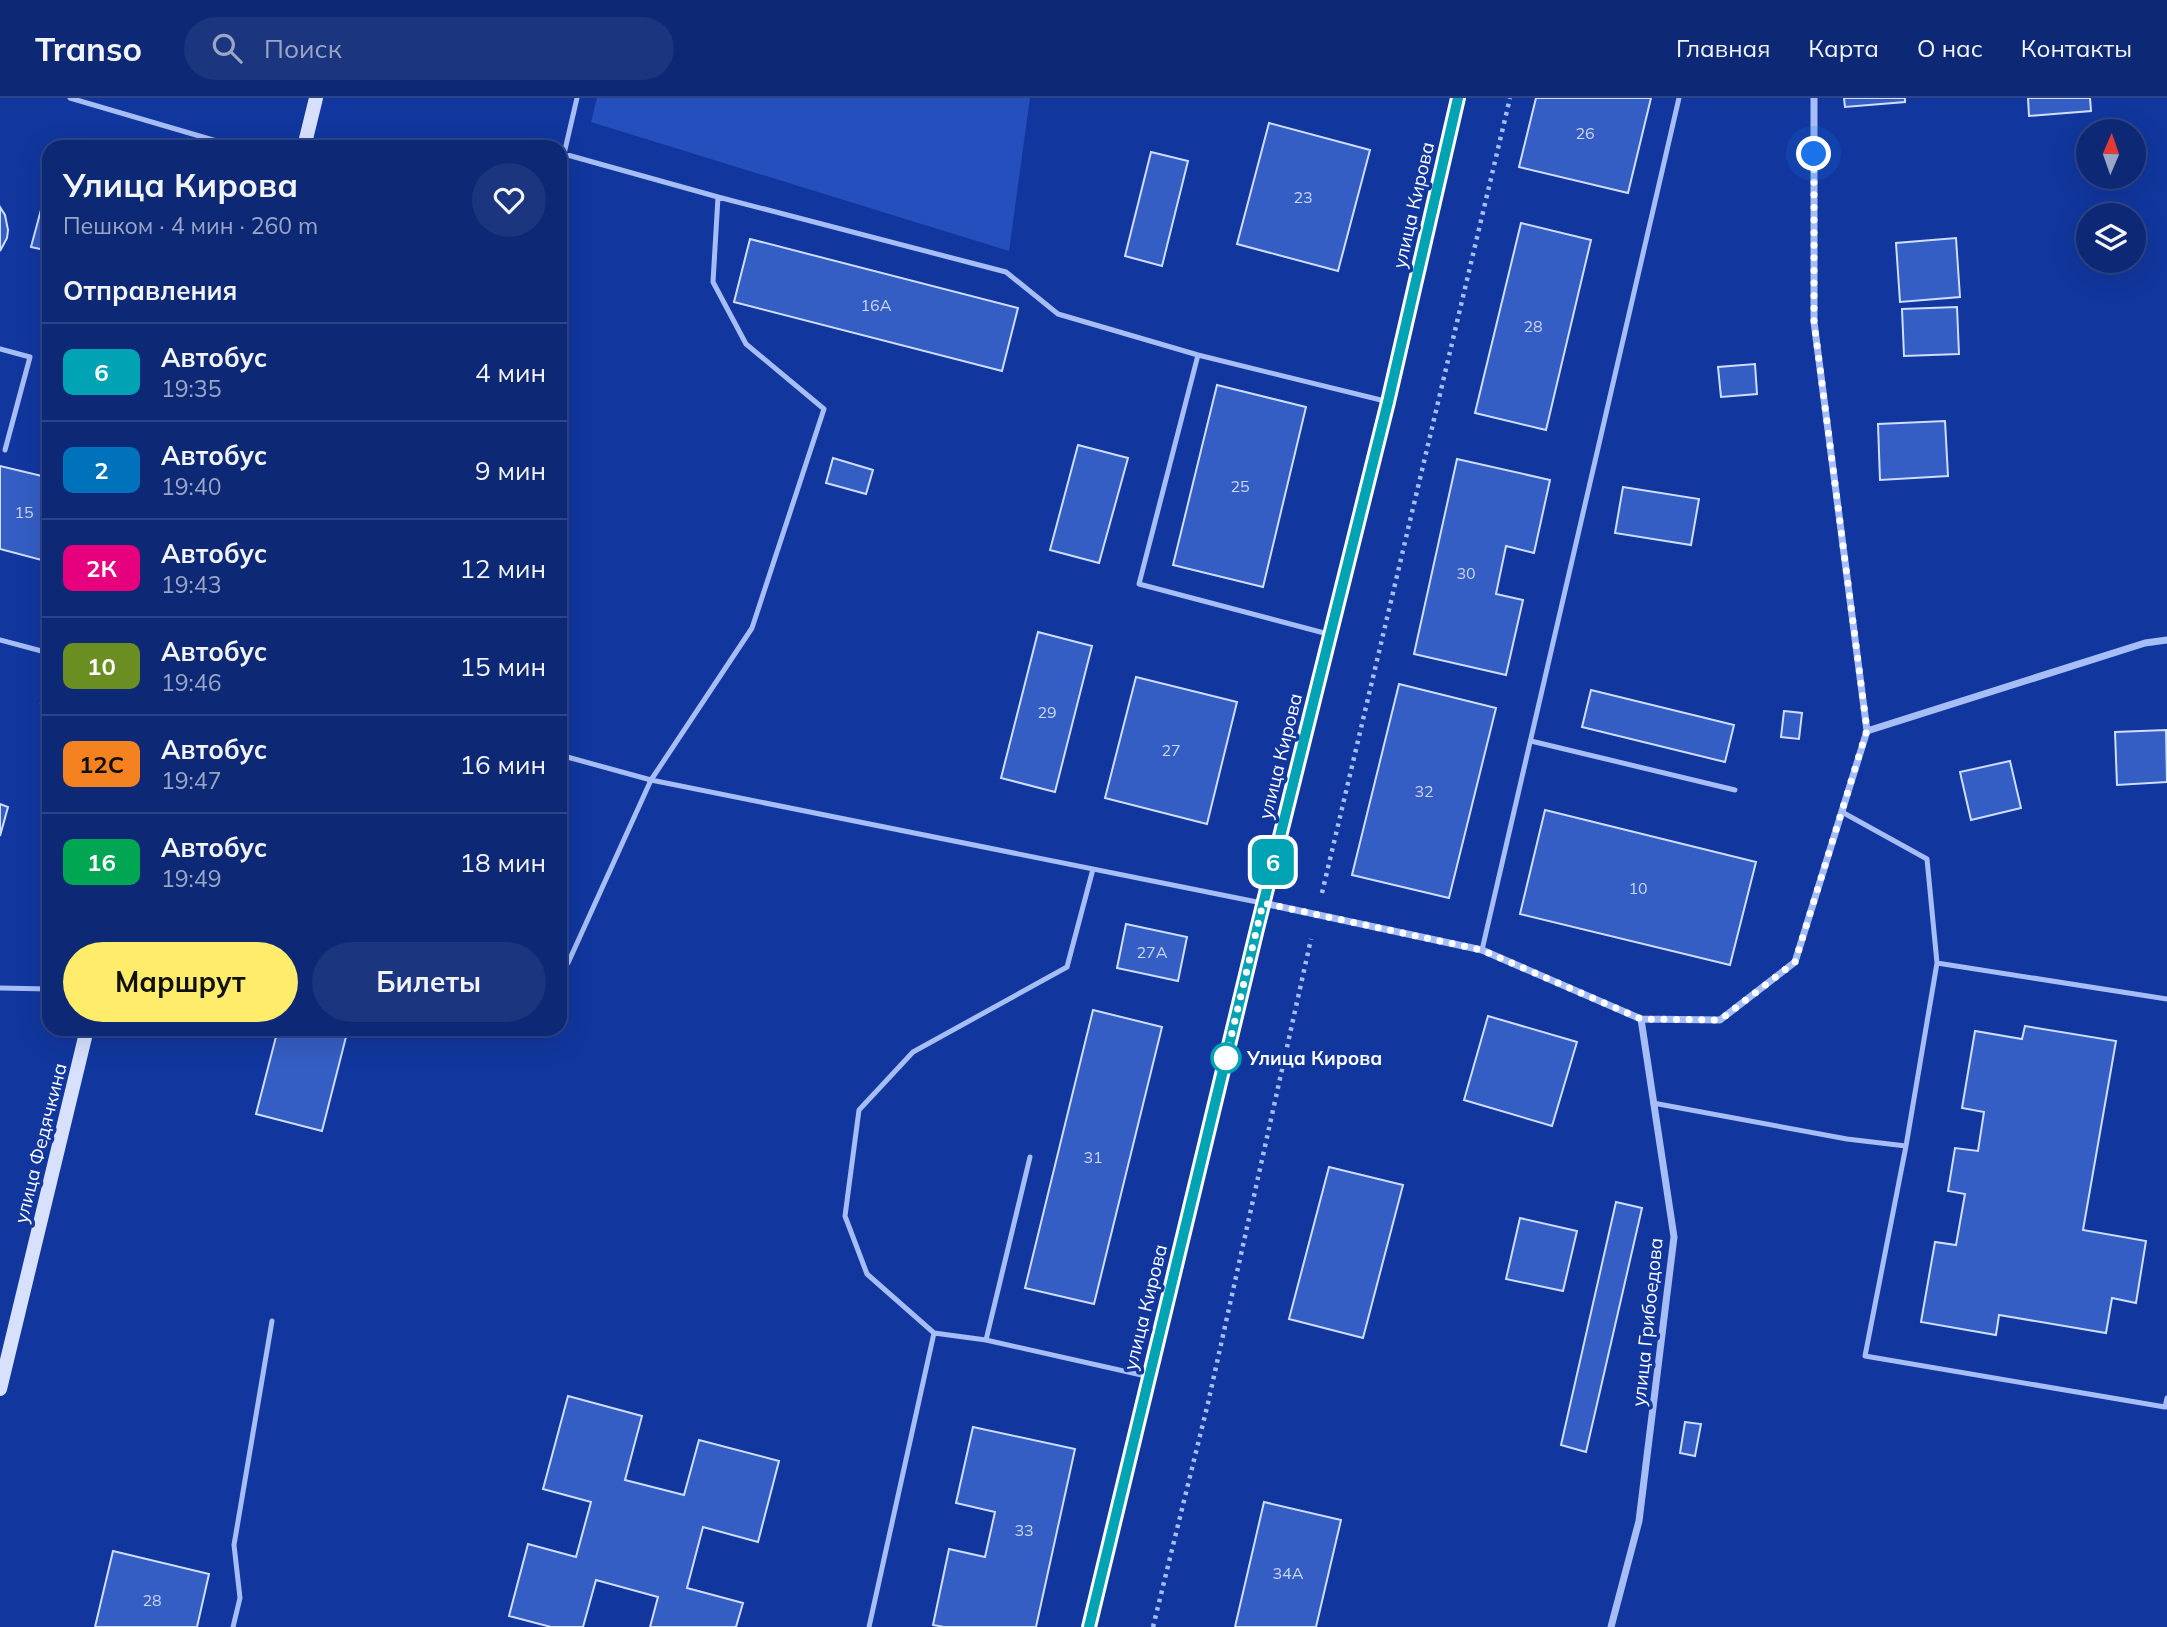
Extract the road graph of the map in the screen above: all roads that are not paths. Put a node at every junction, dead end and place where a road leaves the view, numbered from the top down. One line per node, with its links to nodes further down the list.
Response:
1 (70, 98): 7 (lane)
2 (316, 98): 8 (main road)
3 (578, 98): 9 (lane)
4 (1458, 98): 14 (main road, улица Кирова)
5 (1679, 98): 21 (lane)
6 (1814, 98): 20 (street)
7 (213, 140)
8 (306, 140)
9 (566, 140)
10 (567, 156): 11 (lane)
11 (718, 197): 13 (lane); 23 (lane)
12 (0, 349): 15 (lane)
13 (1198, 355): 14 (lane); 16 (lane)
14 (1388, 402): 16 (main road, улица Кирова)
15 (5, 450)
16 (1331, 635): 27 (main road, улица Кирова)
17 (0, 640): 19 (lane)
18 (2167, 640): 20 (street)
19 (42, 651)
20 (1867, 730): 25 (street)
21 (1531, 741): 24 (lane); 28 (lane)
22 (567, 757): 23 (lane)
23 (651, 780): 26 (lane); 29 (lane)
24 (1735, 790)
25 (1842, 812): 30 (lane); 34 (street)
26 (1093, 869): 27 (lane); 40 (lane)
27 (1263, 903): 28 (street); 42 (main road, улица Кирова)
28 (1482, 950): 34 (street)
29 (568, 963)
30 (1937, 963): 33 (lane); 37 (lane)
31 (0, 988): 32 (lane)
32 (42, 989)
33 (2167, 999)
34 (1641, 1019): 36 (street, улица Грибоедова)
35 (85, 1036): 43 (main road, улица Федячкина)
36 (1653, 1103): 37 (lane); 48 (street, улица Грибоедова)
37 (1906, 1146): 44 (lane)
38 (1030, 1157): 41 (lane)
39 (272, 1321): 45 (lane)
40 (933, 1333): 41 (lane); 46 (lane)
41 (986, 1340): 42 (lane)
42 (1148, 1377): 47 (main road, улица Кирова)
43 (0, 1389)
44 (2167, 1398)
45 (233, 1627)
46 (869, 1627)
47 (1089, 1627)
48 (1611, 1627)

